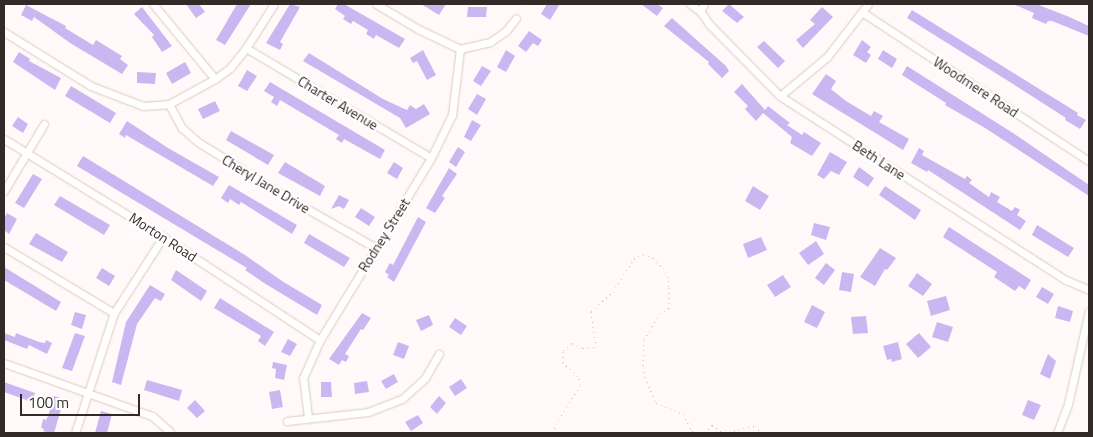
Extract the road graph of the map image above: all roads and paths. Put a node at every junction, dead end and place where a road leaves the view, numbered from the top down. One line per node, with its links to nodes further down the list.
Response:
1 (153, 4): 13 (street)
2 (274, 4): 11 (street)
3 (376, 4): 12 (street)
4 (690, 4): 7 (street, Beth Lane)
5 (704, 4): 7 (street)
6 (868, 4): 8 (street)
7 (700, 11): 14 (street, Beth Lane)
8 (862, 12): 14 (street); 20 (street, Woodmere Road)
9 (516, 18): 12 (street)
10 (4, 32): 15 (street)
11 (246, 48): 13 (street); 19 (street, Charter Avenue)
12 (460, 49): 19 (street, Rodney Street)
13 (216, 79): 15 (street)
14 (780, 96): 25 (street, Beth Lane)
15 (169, 104): 24 (street, Cheryl Jane Drive)
16 (44, 124): 18 (street)
17 (4, 139): 18 (street, Morton Road)
18 (26, 152): 21 (street); 22 (street, Morton Road)
19 (432, 158): 24 (street, Rodney Street)
20 (1089, 161)
21 (4, 191)
22 (163, 237): 27 (street); 28 (street, Morton Road)
23 (4, 247): 27 (street)
24 (376, 248): 28 (street, Rodney Street)
25 (1089, 290)
26 (1089, 311): 40 (street)
27 (114, 313): 31 (street)
28 (320, 340): 32 (street, Rodney Street)
29 (439, 354): 32 (street)
30 (4, 363): 31 (street)
31 (89, 392): 34 (street); 35 (street)
32 (308, 417): 33 (street)
33 (287, 421)
34 (169, 431)
35 (75, 433)
36 (553, 433): 37 (path)
37 (701, 433)
38 (705, 433): 39 (path)
39 (761, 433)
40 (1057, 433)

